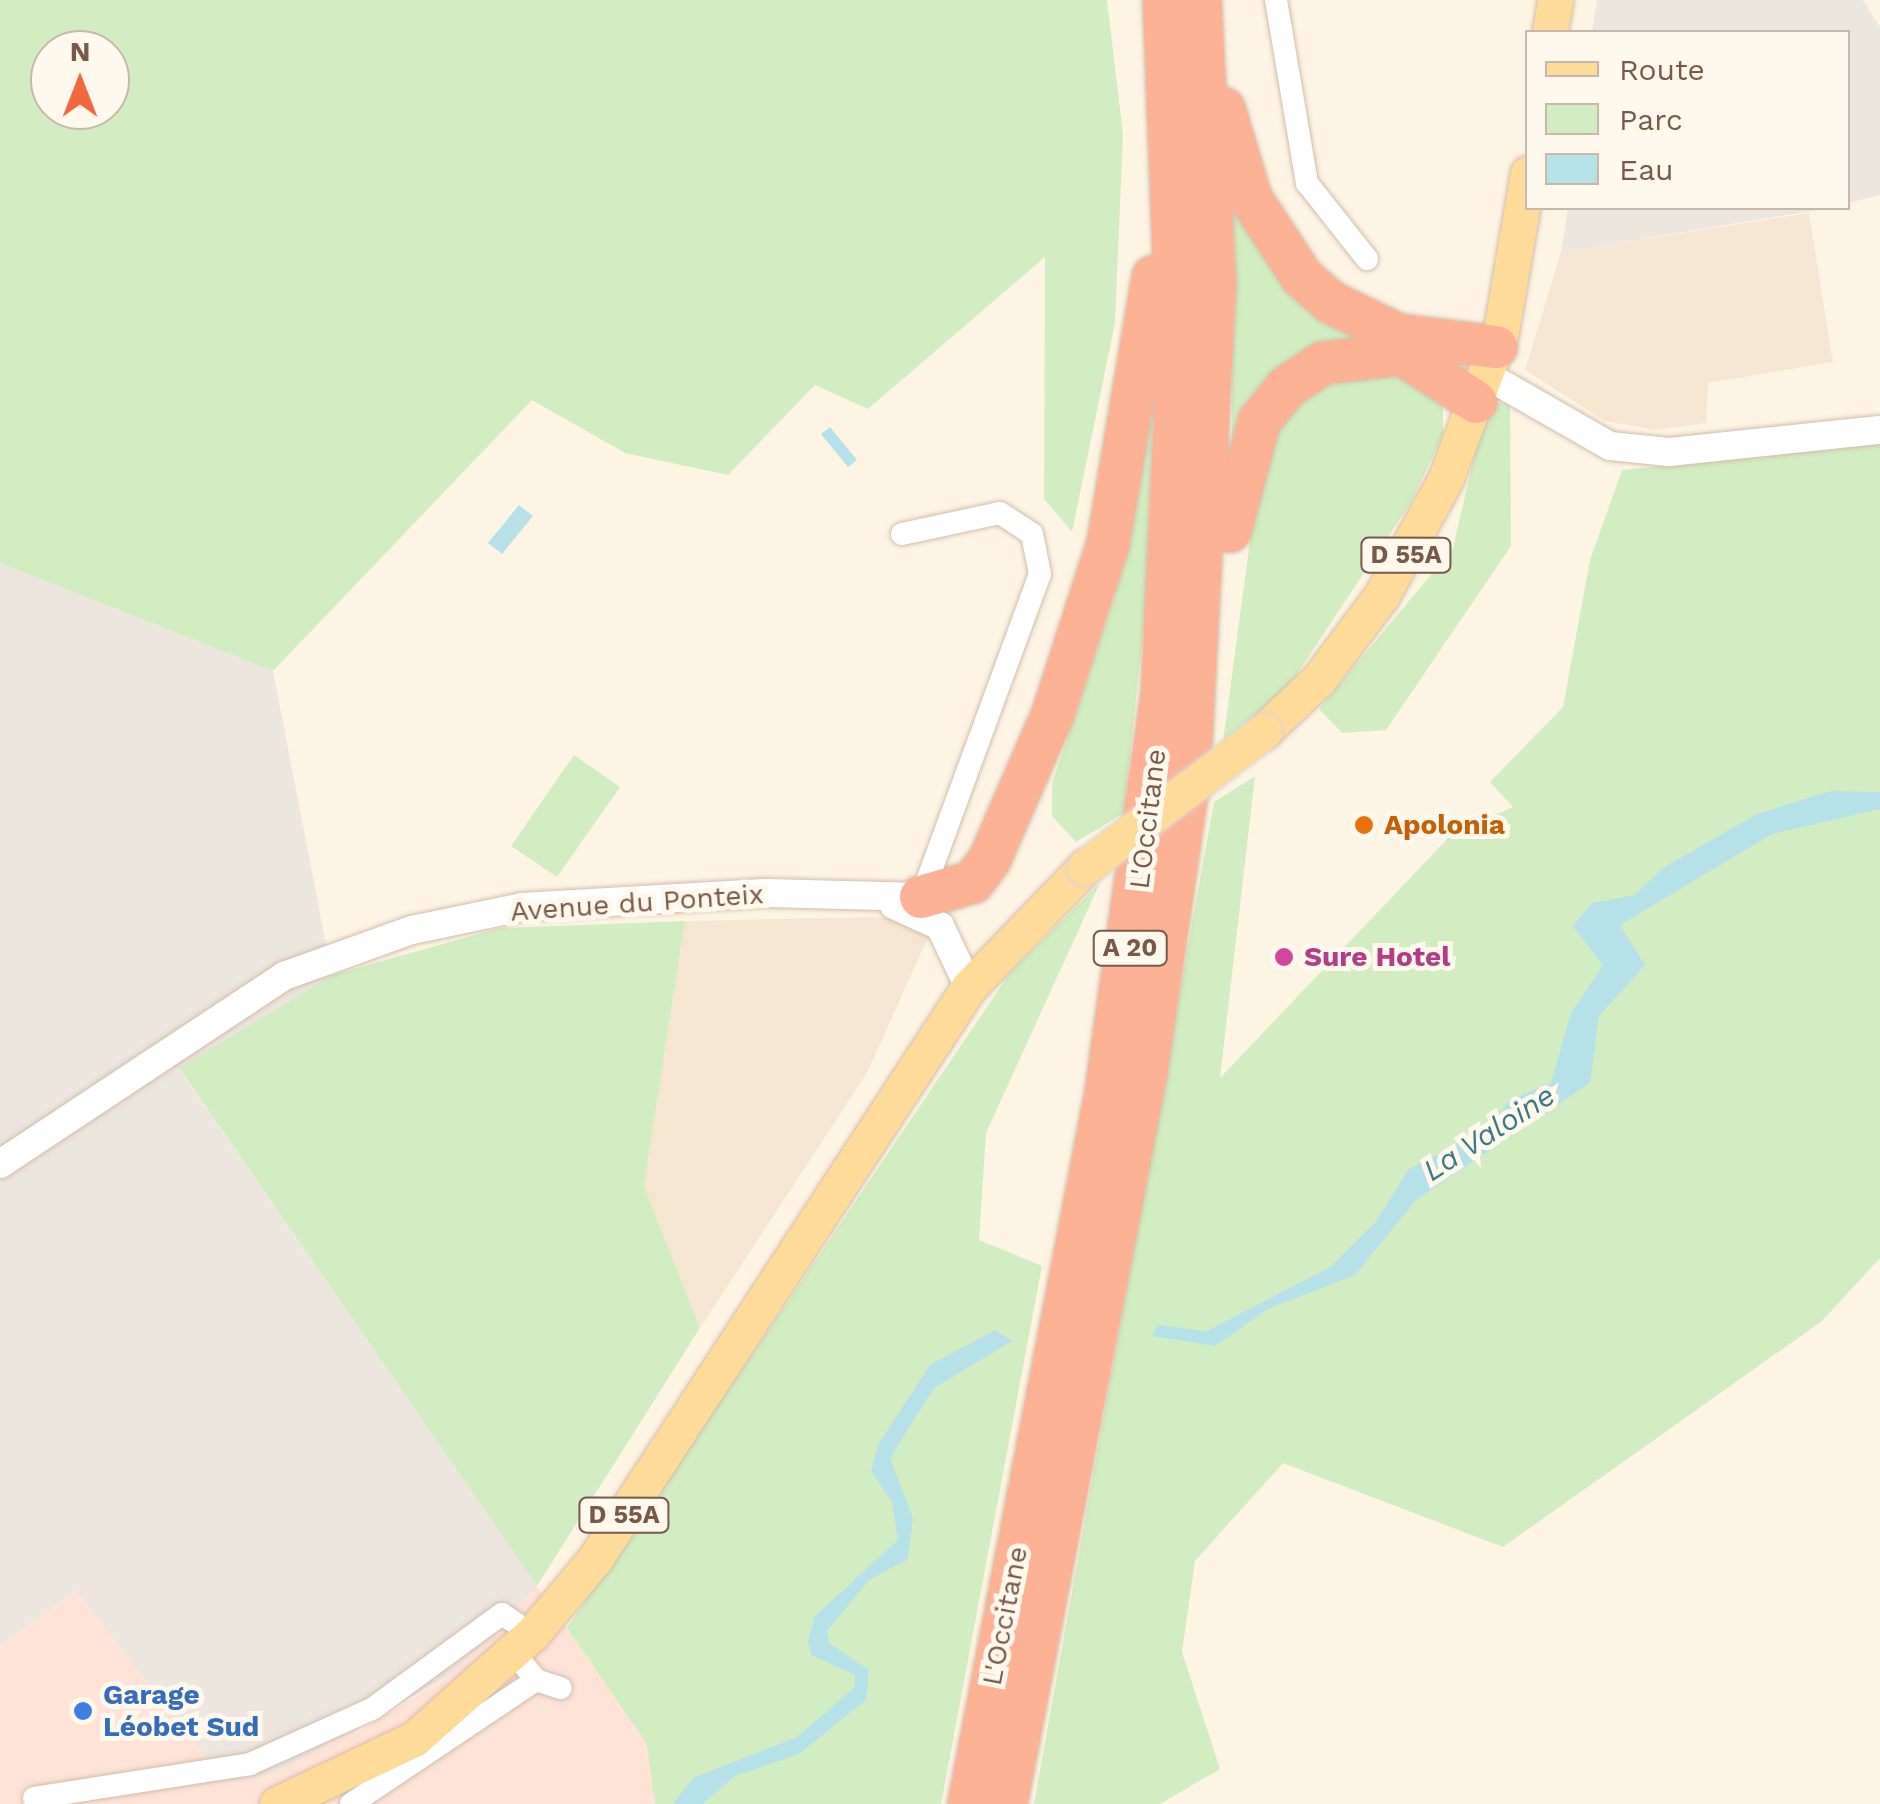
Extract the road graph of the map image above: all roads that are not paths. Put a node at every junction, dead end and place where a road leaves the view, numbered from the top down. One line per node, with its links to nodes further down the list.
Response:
1 (1164, 0): 7 (highway, L'Occitane / A 20)
2 (1200, 0): 6 (highway, L'Occitane / A 20)
3 (1276, 0): 9 (street)
4 (1555, 0): 5 (main road)
5 (1550, 30)
6 (1205, 43): 10 (highway); 13 (highway, L'Occitane / A 20)
7 (1170, 144): 15 (highway); 23 (highway, L'Occitane / A 20)
8 (1525, 187): 10 (main road, D 55A)
9 (1367, 259)
10 (1486, 375): 11 (street); 13 (highway); 16 (main road, D 55A, bridge)
11 (1880, 430)
12 (902, 534): 15 (street)
13 (1202, 647): 24 (highway, L'Occitane / A 20)
14 (854, 894): 15 (street, Avenue du Ponteix); 16 (street); 17 (street, Avenue du Ponteix)
15 (921, 897)
16 (969, 986): 18 (main road, D 55A)
17 (0, 1164)
18 (528, 1656): 19 (street); 20 (street); 21 (main road, D 55A); 22 (street)
19 (561, 1688)
20 (34, 1798)
21 (277, 1804)
22 (352, 1804)
23 (969, 1804)
24 (1006, 1804)

